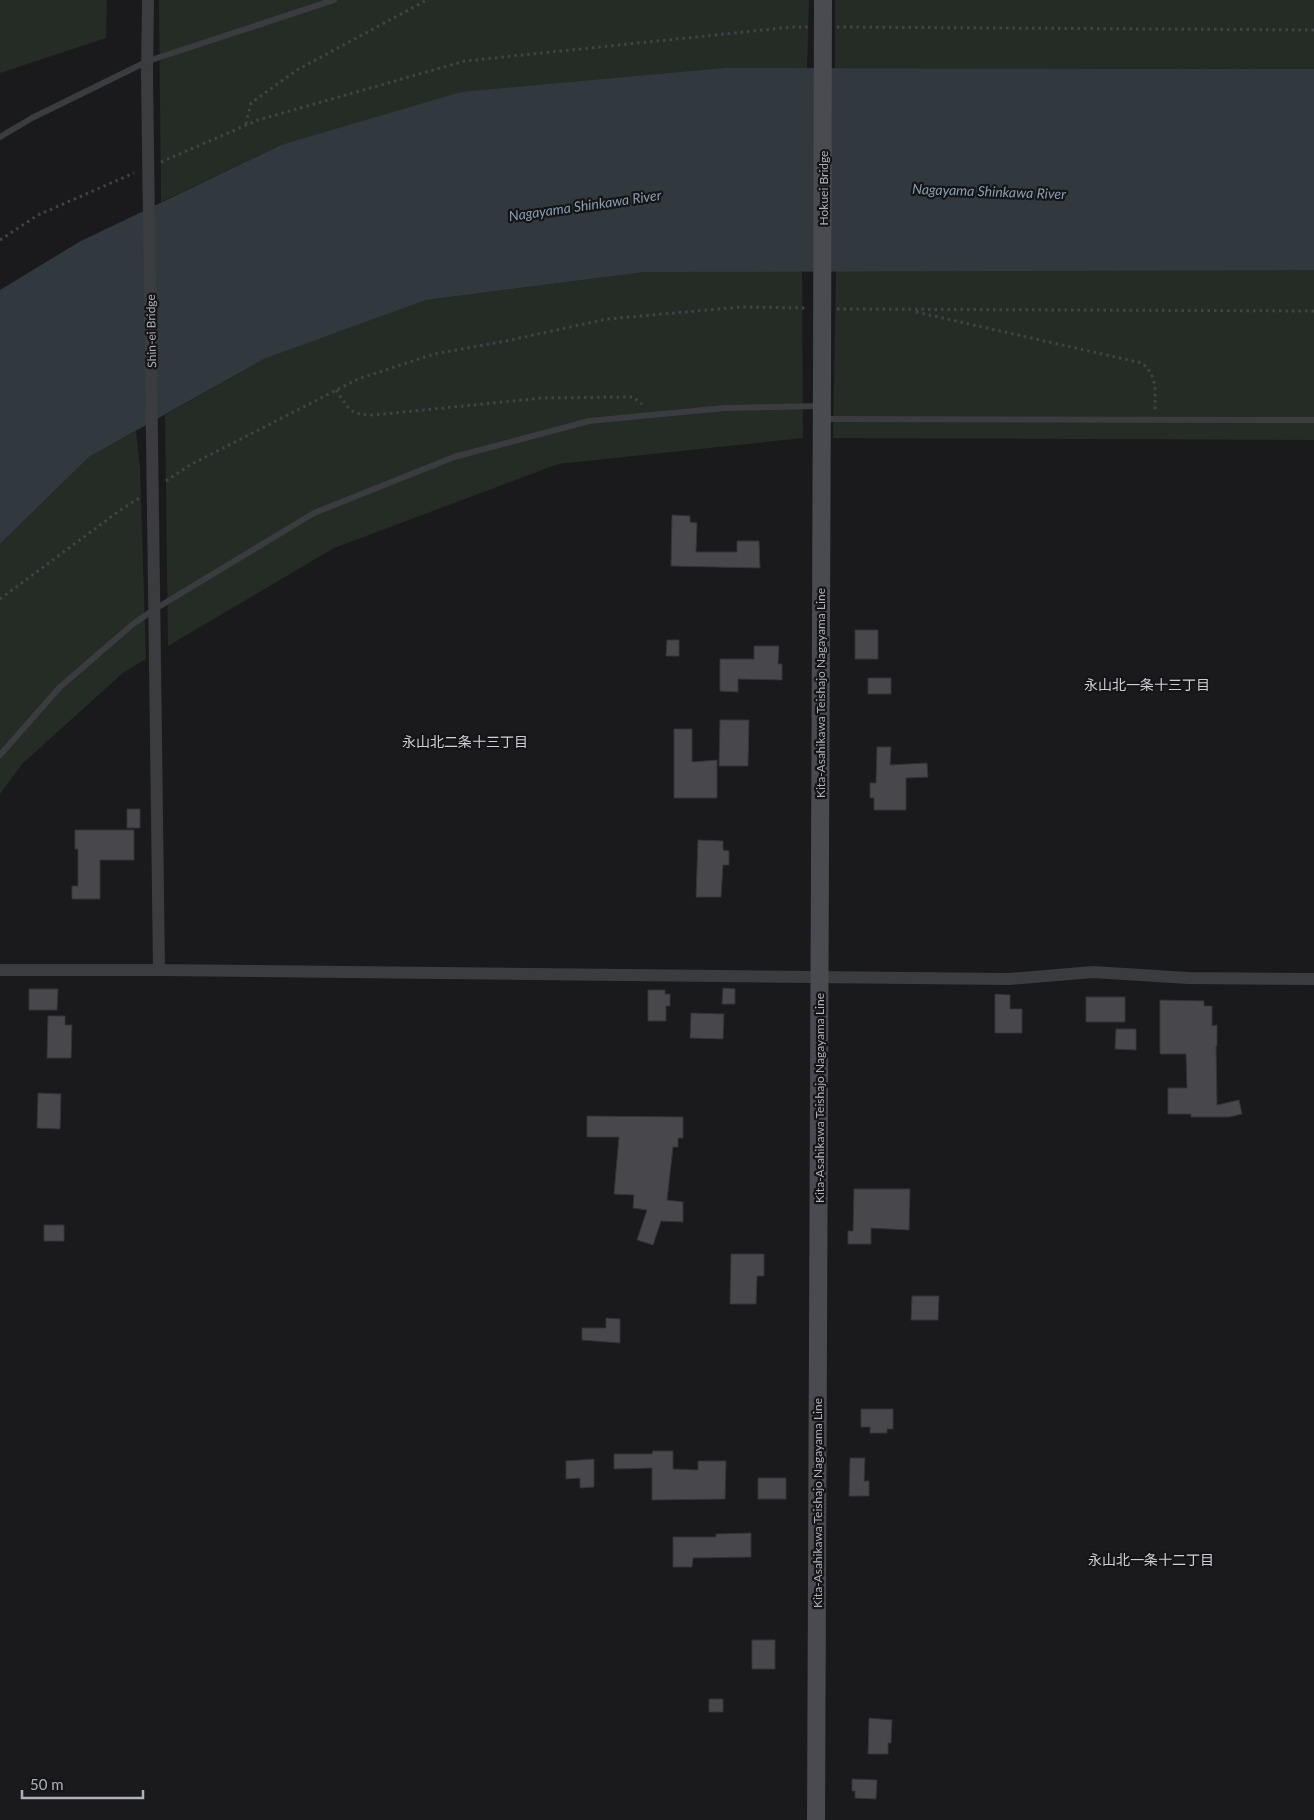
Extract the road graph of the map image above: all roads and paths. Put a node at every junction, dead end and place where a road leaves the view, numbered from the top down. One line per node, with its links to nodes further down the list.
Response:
1 (148, 0): 8 (street, Shin-ei Bridge)
2 (334, 0): 8 (lane)
3 (427, 0): 9 (path)
4 (823, 0): 18 (main road, Hokuei Bridge, bridge)
5 (812, 27): 9 (path)
6 (831, 27): 7 (path)
7 (1314, 30)
8 (148, 61): 10 (lane); 27 (street, Shin-ei Bridge, bridge)
9 (246, 125): 11 (path)
10 (0, 137)
11 (156, 164)
12 (138, 172): 13 (path)
13 (0, 240)
14 (807, 308): 19 (path)
15 (835, 309): 16 (path)
16 (911, 310): 17 (path); 22 (path)
17 (1314, 311)
18 (822, 376): 20 (main road, Kita-Asahikawa Teishajo Nagayama Line)
19 (336, 390): 21 (path); 24 (path)
20 (821, 413): 21 (lane); 22 (lane); 31 (main road, Kita-Asahikawa Teishajo Nagayama Line)
21 (654, 415): 27 (lane)
22 (1156, 420): 23 (lane)
23 (1314, 420)
24 (158, 486)
25 (142, 496): 26 (path)
26 (0, 599)
27 (155, 609): 28 (lane); 30 (street, Shin-ei Bridge)
28 (0, 756)
29 (0, 970): 30 (street)
30 (159, 970): 31 (street)
31 (820, 977): 32 (street); 33 (main road, Kita-Asahikawa Teishajo Nagayama Line)
32 (1314, 979)
33 (816, 1820)

